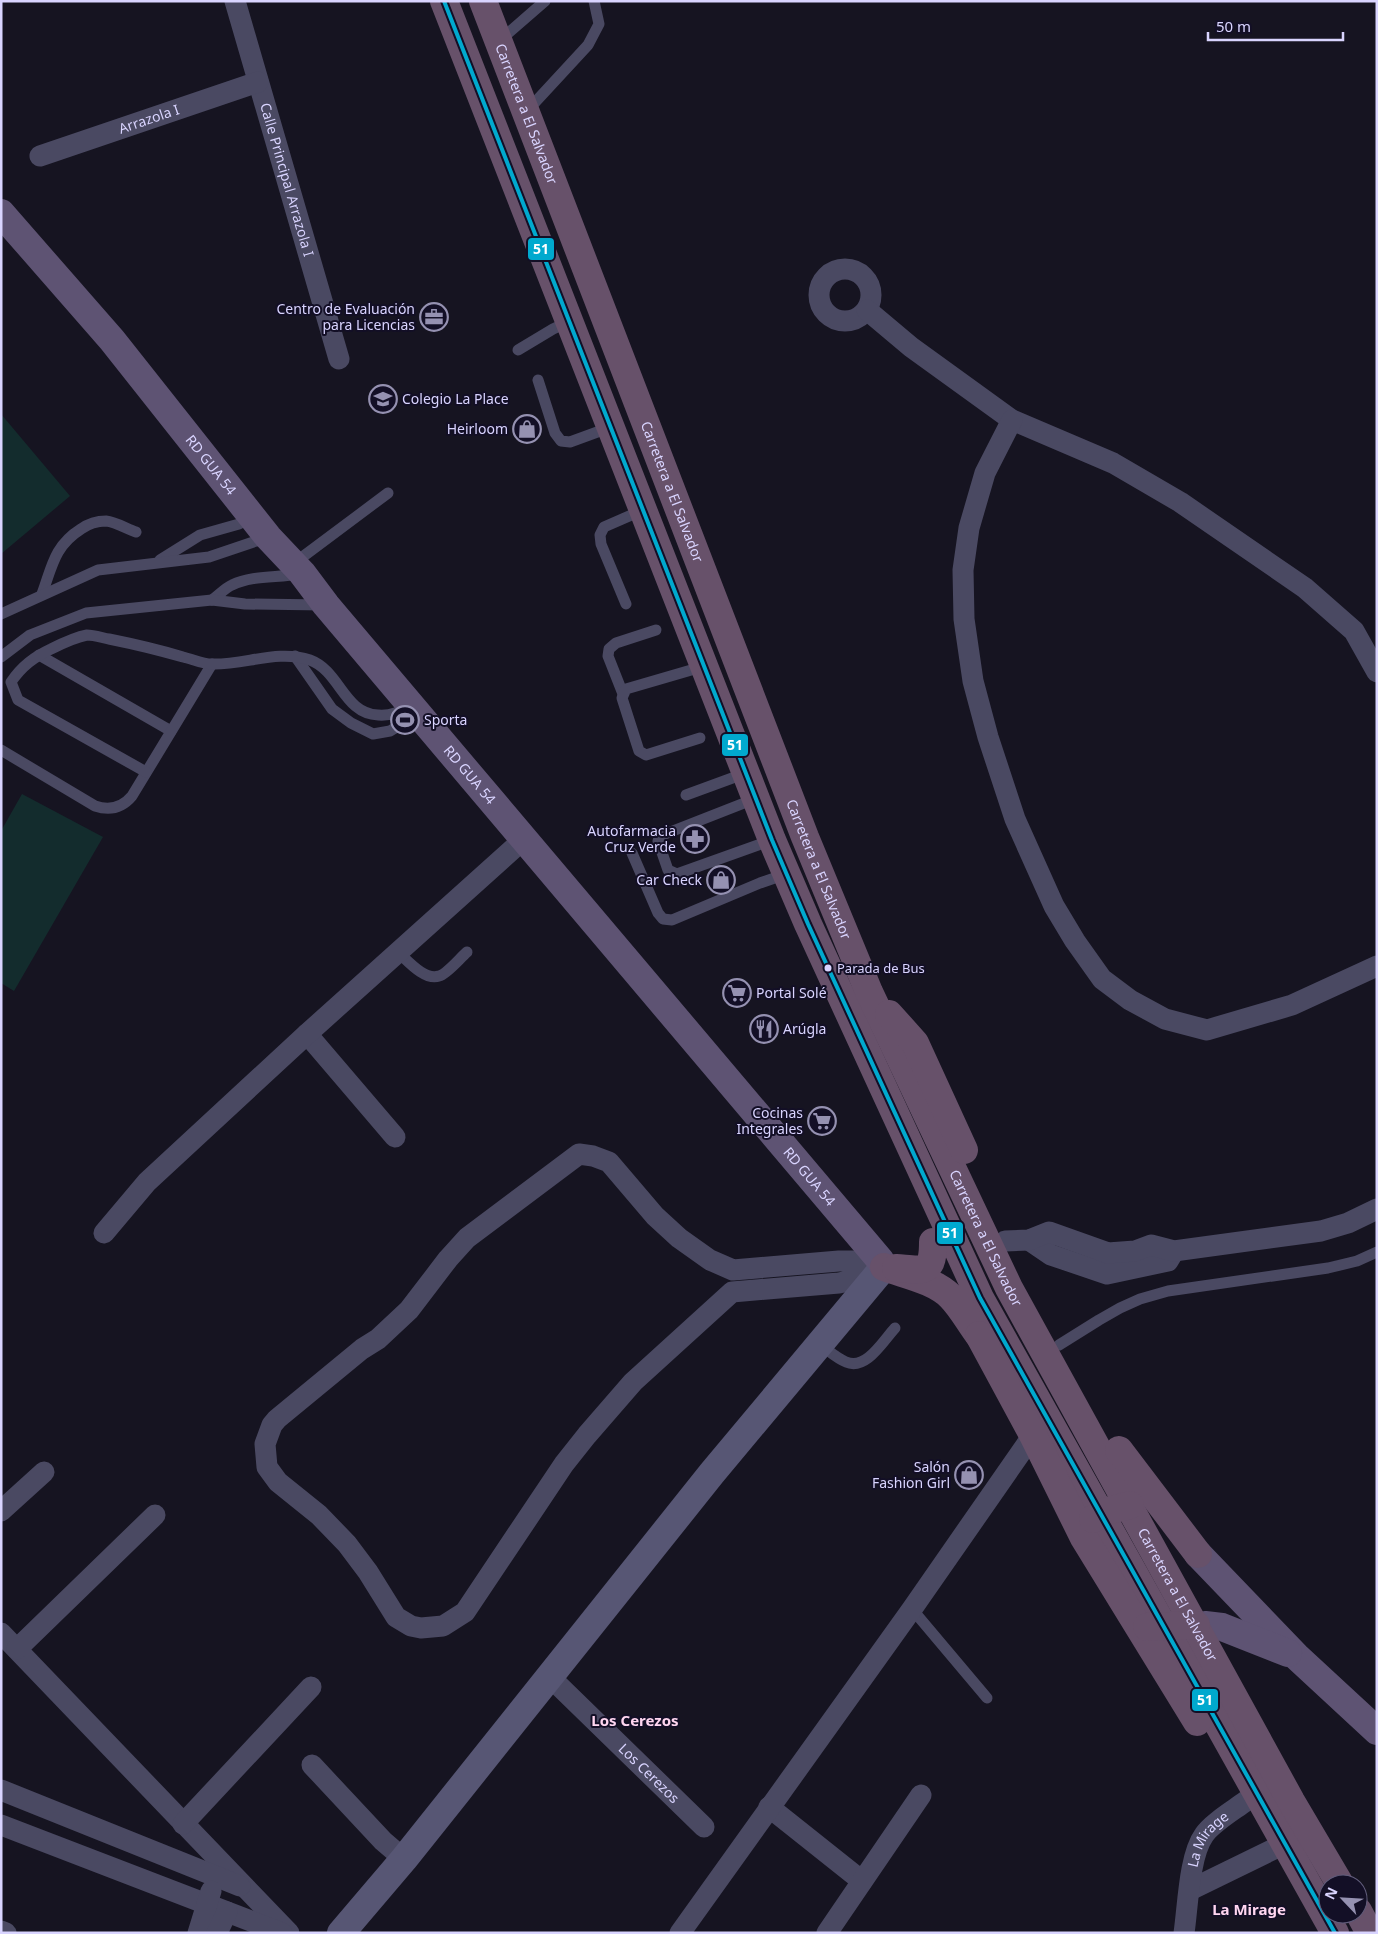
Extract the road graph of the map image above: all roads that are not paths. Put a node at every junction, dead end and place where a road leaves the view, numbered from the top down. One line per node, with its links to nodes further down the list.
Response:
1 (235, 1): 7 (street, Calle Principal Arrazola I)
2 (444, 1): 12 (highway, Carretera a El Salvador)
3 (483, 1): 6 (highway, Carretera a El Salvador)
4 (545, 1): 6 (lane)
5 (594, 1): 8 (lane)
6 (498, 42): 8 (highway, Carretera a El Salvador)
7 (258, 82): 9 (street, Arrazola I); 14 (street, Calle Principal Arrazola I)
8 (526, 112): 53 (highway, Carretera a El Salvador)
9 (40, 156)
10 (1, 213): 20 (main road, RD GUA 54)
11 (867, 310): 16 (street)
12 (570, 321): 13 (lane); 17 (highway, Carretera a El Salvador)
13 (518, 350)
14 (339, 359)
15 (538, 380): 17 (lane)
16 (1012, 420): 35 (street); 52 (street)
17 (611, 427): 19 (highway, Carretera a El Salvador)
18 (388, 493): 23 (lane)
19 (643, 510): 26 (lane); 34 (highway, Carretera a El Salvador)
20 (260, 527): 22 (lane); 22 (lane); 23 (main road, RD GUA 54)
21 (136, 532): 24 (lane)
22 (156, 563): 24 (lane)
23 (297, 569): 25 (lane); 27 (main road, RD GUA 54)
24 (42, 594): 28 (lane)
25 (212, 600): 27 (lane); 32 (lane)
26 (626, 604)
27 (326, 605): 37 (main road, RD GUA 54)
28 (1, 614)
29 (656, 630): 36 (lane)
30 (38, 655): 33 (lane); 38 (lane); 41 (lane)
31 (296, 656): 33 (lane); 37 (lane); 37 (lane)
32 (1, 657)
33 (212, 664): 38 (lane)
34 (704, 666): 36 (lane); 42 (highway, Carretera a El Salvador)
35 (1377, 672)
36 (623, 694): 39 (lane)
37 (414, 709): 45 (main road, RD GUA 54)
38 (171, 731): 41 (lane)
39 (700, 738)
40 (1, 750): 41 (lane)
41 (146, 772)
42 (746, 773): 43 (lane); 44 (highway, Carretera a El Salvador)
43 (686, 794)
44 (756, 798): 46 (highway, Carretera a El Salvador); 46 (lane)
45 (524, 839): 51 (street); 61 (main road, RD GUA 54)
46 (772, 840): 48 (highway, Carretera a El Salvador)
47 (632, 853): 48 (lane)
48 (787, 874): 49 (highway, Carretera a El Salvador)
49 (808, 924): 59 (highway); 117 (highway, Carretera a El Salvador)
50 (466, 952): 51 (lane)
51 (399, 953): 54 (street)
52 (1377, 966)
53 (868, 992): 58 (highway); 98 (highway, Carretera a El Salvador)
54 (307, 1034): 55 (street); 57 (street)
55 (395, 1137)
56 (1377, 1209): 58 (street)
57 (104, 1233)
58 (1017, 1241): 67 (highway)
59 (933, 1242): 61 (highway); 65 (highway)
60 (1377, 1252): 67 (lane)
61 (884, 1267): 62 (street); 63 (street); 65 (highway); 66 (street)
62 (733, 1270): 63 (street); 63 (street)
63 (732, 1292)
64 (895, 1328): 66 (lane)
65 (978, 1334): 68 (highway)
66 (819, 1344): 82 (street)
67 (1059, 1345): 69 (highway)
68 (1033, 1435): 74 (highway); 76 (street)
69 (1119, 1450): 71 (highway); 75 (highway)
70 (44, 1472): 72 (street)
71 (1140, 1509): 74 (highway, bridge); 75 (highway); 77 (highway)
72 (1, 1511)
73 (155, 1515): 80 (street)
74 (1088, 1528): 78 (highway)
75 (1198, 1554): 81 (main road)
76 (912, 1609): 84 (lane); 90 (street)
77 (1201, 1625): 78 (highway, bridge); 81 (main road); 99 (highway)
78 (1142, 1626): 89 (highway)
79 (1, 1633): 80 (street)
80 (16, 1649): 92 (street)
81 (1296, 1656): 85 (main road)
82 (550, 1677): 94 (street, Los Cerezos); 97 (street)
83 (311, 1687): 92 (street)
84 (987, 1698)
85 (1377, 1731)
86 (312, 1765): 97 (street)
87 (1, 1790): 91 (street)
88 (921, 1795): 101 (street)
89 (1246, 1801): 95 (highway); 103 (street, La Mirage)
90 (769, 1807): 101 (street); 113 (street)
91 (85, 1824): 96 (street); 100 (street)
92 (183, 1824): 102 (street)
93 (1, 1825): 96 (street)
94 (704, 1827)
95 (1276, 1848): 103 (street, La Mirage); 116 (highway)
96 (74, 1853): 104 (street)
97 (404, 1859): 112 (street)
98 (1334, 1874)
99 (1338, 1874)
100 (216, 1877): 102 (street); 104 (street)
101 (862, 1881): 114 (street)
102 (247, 1889): 111 (street)
103 (1190, 1890): 115 (street, La Mirage)
104 (207, 1904): 105 (street); 108 (street)
105 (227, 1912): 109 (street); 110 (street)
106 (1, 1931): 107 (street)
107 (6, 1933)
108 (198, 1933)
109 (217, 1933)
110 (282, 1933)
111 (289, 1933)
112 (341, 1933)
113 (680, 1933)
114 (827, 1933)
115 (1184, 1933)
116 (1329, 1933)
117 (1335, 1933)

